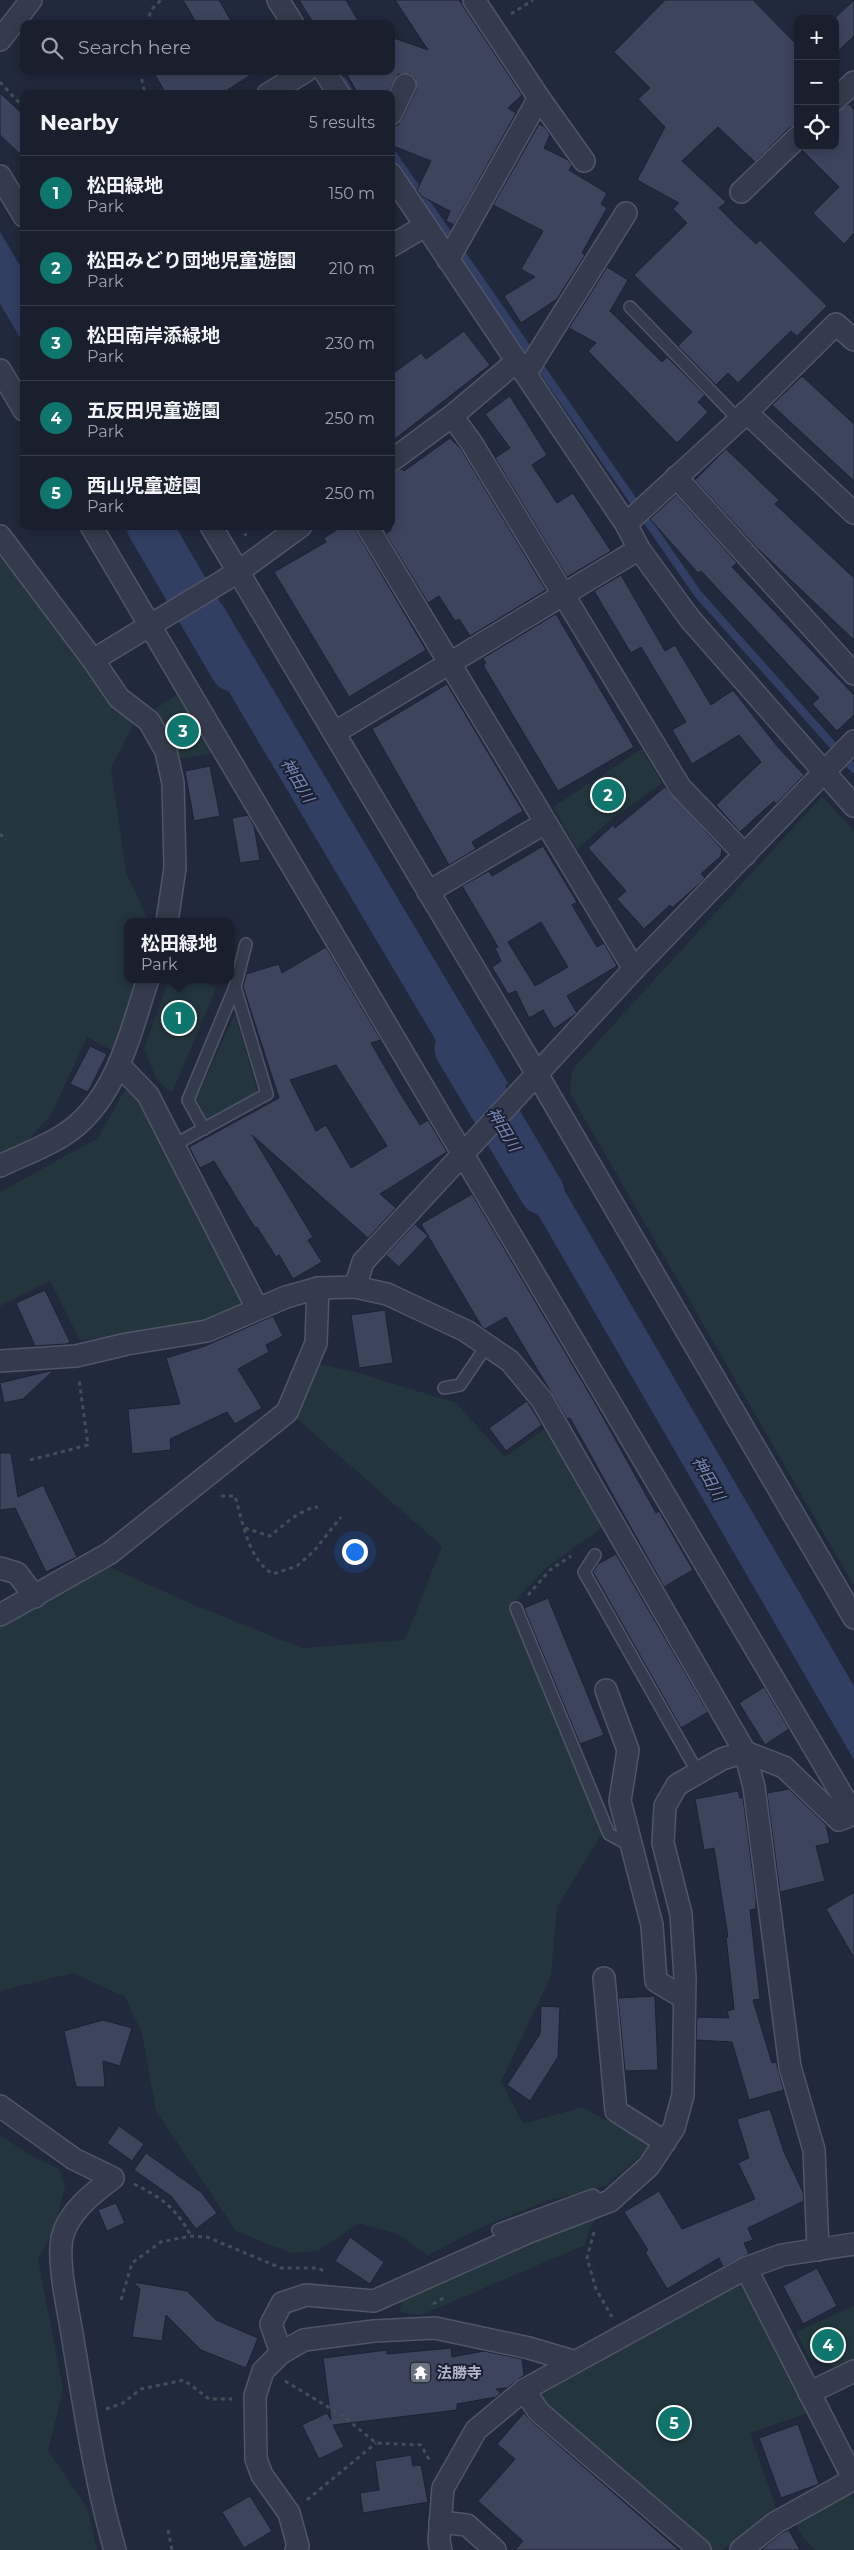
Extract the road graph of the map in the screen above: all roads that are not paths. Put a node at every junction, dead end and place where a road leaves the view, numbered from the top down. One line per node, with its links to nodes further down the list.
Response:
1 (31, 0): 5 (street)
2 (278, 0): 4 (street)
3 (474, 0): 13 (street)
4 (290, 20)
5 (0, 40)
6 (299, 75): 10 (street)
7 (327, 75): 11 (street)
8 (854, 82): 12 (street)
9 (405, 85): 14 (street)
10 (275, 90)
11 (336, 90)
12 (839, 96)
13 (539, 98): 16 (street); 24 (street)
14 (395, 106)
15 (794, 140): 19 (street)
16 (584, 162)
17 (0, 176): 20 (street)
18 (395, 180): 22 (street)
19 (741, 192)
20 (20, 209)
21 (626, 213): 27 (street)
22 (426, 226): 23 (street); 24 (street)
23 (395, 244)
24 (454, 250): 27 (street)
25 (630, 307): 31 (lane)
26 (854, 340): 31 (street)
27 (528, 363): 30 (street); 35 (street)
28 (0, 370): 29 (street)
29 (20, 403)
30 (452, 416): 32 (street); 43 (street)
31 (742, 416): 33 (street); 34 (street)
32 (395, 457)
33 (676, 477): 35 (street); 47 (street)
34 (854, 514)
35 (629, 521): 41 (street)
36 (94, 530): 44 (street)
37 (213, 530): 42 (street)
38 (295, 530): 42 (street)
39 (369, 530): 46 (street)
40 (0, 536): 45 (street)
41 (639, 549): 43 (street); 49 (street)
42 (231, 576): 44 (street); 48 (street)
43 (563, 595): 46 (street); 52 (street)
44 (154, 623): 45 (street); 63 (street)
45 (94, 660): 54 (street)
46 (449, 664): 48 (street); 51 (street)
47 (854, 674)
48 (334, 733): 53 (street)
49 (840, 756): 50 (street); 52 (street)
50 (854, 806)
51 (544, 823): 53 (street); 56 (street)
52 (745, 855): 56 (street)
53 (428, 892): 60 (street)
54 (168, 918)
55 (246, 944): 58 (lane)
56 (634, 969): 60 (street)
57 (147, 983): 59 (street)
58 (235, 987): 61 (lane); 61 (lane)
59 (119, 1065): 62 (street); 64 (street)
60 (534, 1078): 63 (street); 76 (street)
61 (204, 1129): 62 (lane)
62 (174, 1145): 67 (street)
63 (466, 1148): 65 (street); 80 (street)
64 (0, 1166)
65 (355, 1287): 66 (street); 68 (street)
66 (318, 1288): 67 (street); 73 (street)
67 (258, 1308): 69 (street)
68 (487, 1345): 70 (lane); 78 (street)
69 (0, 1361)
70 (444, 1388)
71 (595, 1556): 79 (lane)
72 (0, 1568): 73 (street)
73 (35, 1597): 75 (street)
74 (516, 1608): 81 (lane)
75 (0, 1616)
76 (854, 1618)
77 (606, 1690): 81 (street)
78 (745, 1752): 79 (street); 80 (street); 89 (street)
79 (698, 1773): 83 (street)
80 (854, 1815)
81 (632, 1847): 83 (street)
82 (604, 1978): 85 (street)
83 (684, 1998): 85 (street)
84 (0, 2106): 98 (street)
85 (665, 2142): 86 (street)
86 (607, 2202): 87 (lane); 91 (street)
87 (498, 2230)
88 (854, 2244): 89 (street)
89 (818, 2250): 90 (street)
90 (746, 2268): 92 (street); 95 (street)
91 (281, 2353): 92 (street); 99 (street)
92 (573, 2361): 94 (street)
93 (854, 2371): 95 (street)
94 (524, 2390): 97 (street); 102 (street)
95 (809, 2393): 96 (street)
96 (854, 2479): 103 (street)
97 (440, 2522): 100 (street); 101 (street)
98 (115, 2550)
99 (296, 2550)
100 (441, 2550)
101 (495, 2550)
102 (700, 2550)
103 (740, 2550)

